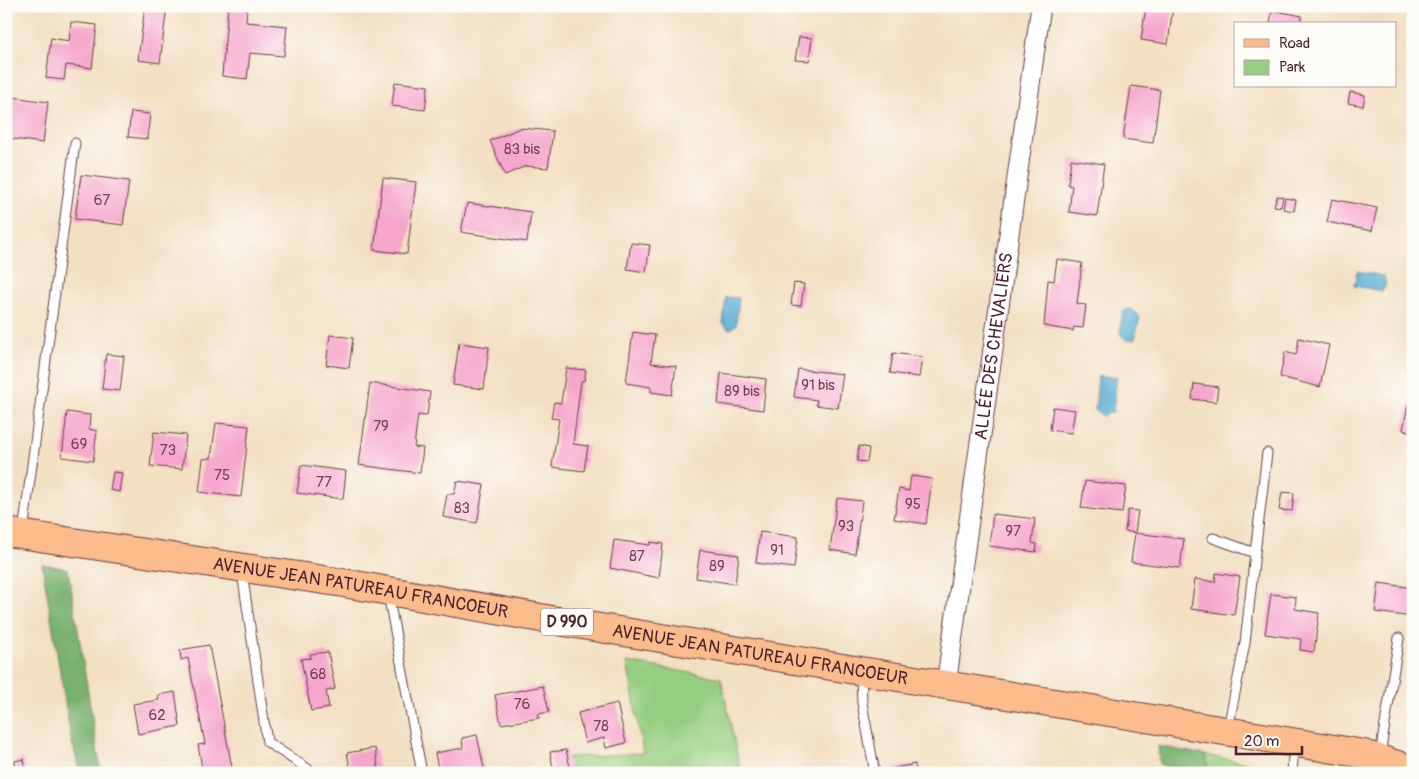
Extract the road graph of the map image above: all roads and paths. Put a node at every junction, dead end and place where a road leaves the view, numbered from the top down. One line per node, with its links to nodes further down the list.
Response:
1 (1041, 6): 11 (street, ALLÉE DES CHEVALIERS)
2 (75, 144): 4 (lane)
3 (1267, 452): 6 (lane)
4 (14, 533): 7 (main road, AVENUE JEAN PATUREAU FRANCOEUR / D 990)
5 (1213, 538): 6 (lane)
6 (1255, 553): 12 (lane)
7 (242, 567): 8 (main road, AVENUE JEAN PATUREAU FRANCOEUR / D 990); 17 (lane)
8 (387, 591): 10 (main road, AVENUE JEAN PATUREAU FRANCOEUR / D 990); 18 (lane)
9 (1399, 638): 15 (lane)
10 (862, 670): 11 (main road, AVENUE JEAN PATUREAU FRANCOEUR / D 990); 19 (lane)
11 (946, 685): 12 (main road, AVENUE JEAN PATUREAU FRANCOEUR / D 990)
12 (1227, 731): 13 (main road, AVENUE JEAN PATUREAU FRANCOEUR / D 990)
13 (1294, 742): 15 (main road, AVENUE JEAN PATUREAU FRANCOEUR / D 990); 20 (lane)
14 (1413, 751): 15 (main road, AVENUE JEAN PATUREAU FRANCOEUR / D 990)
15 (1375, 754): 16 (main road, AVENUE JEAN PATUREAU FRANCOEUR / D 990)
16 (1413, 770)
17 (309, 773)
18 (422, 773)
19 (876, 773)
20 (1292, 773)

